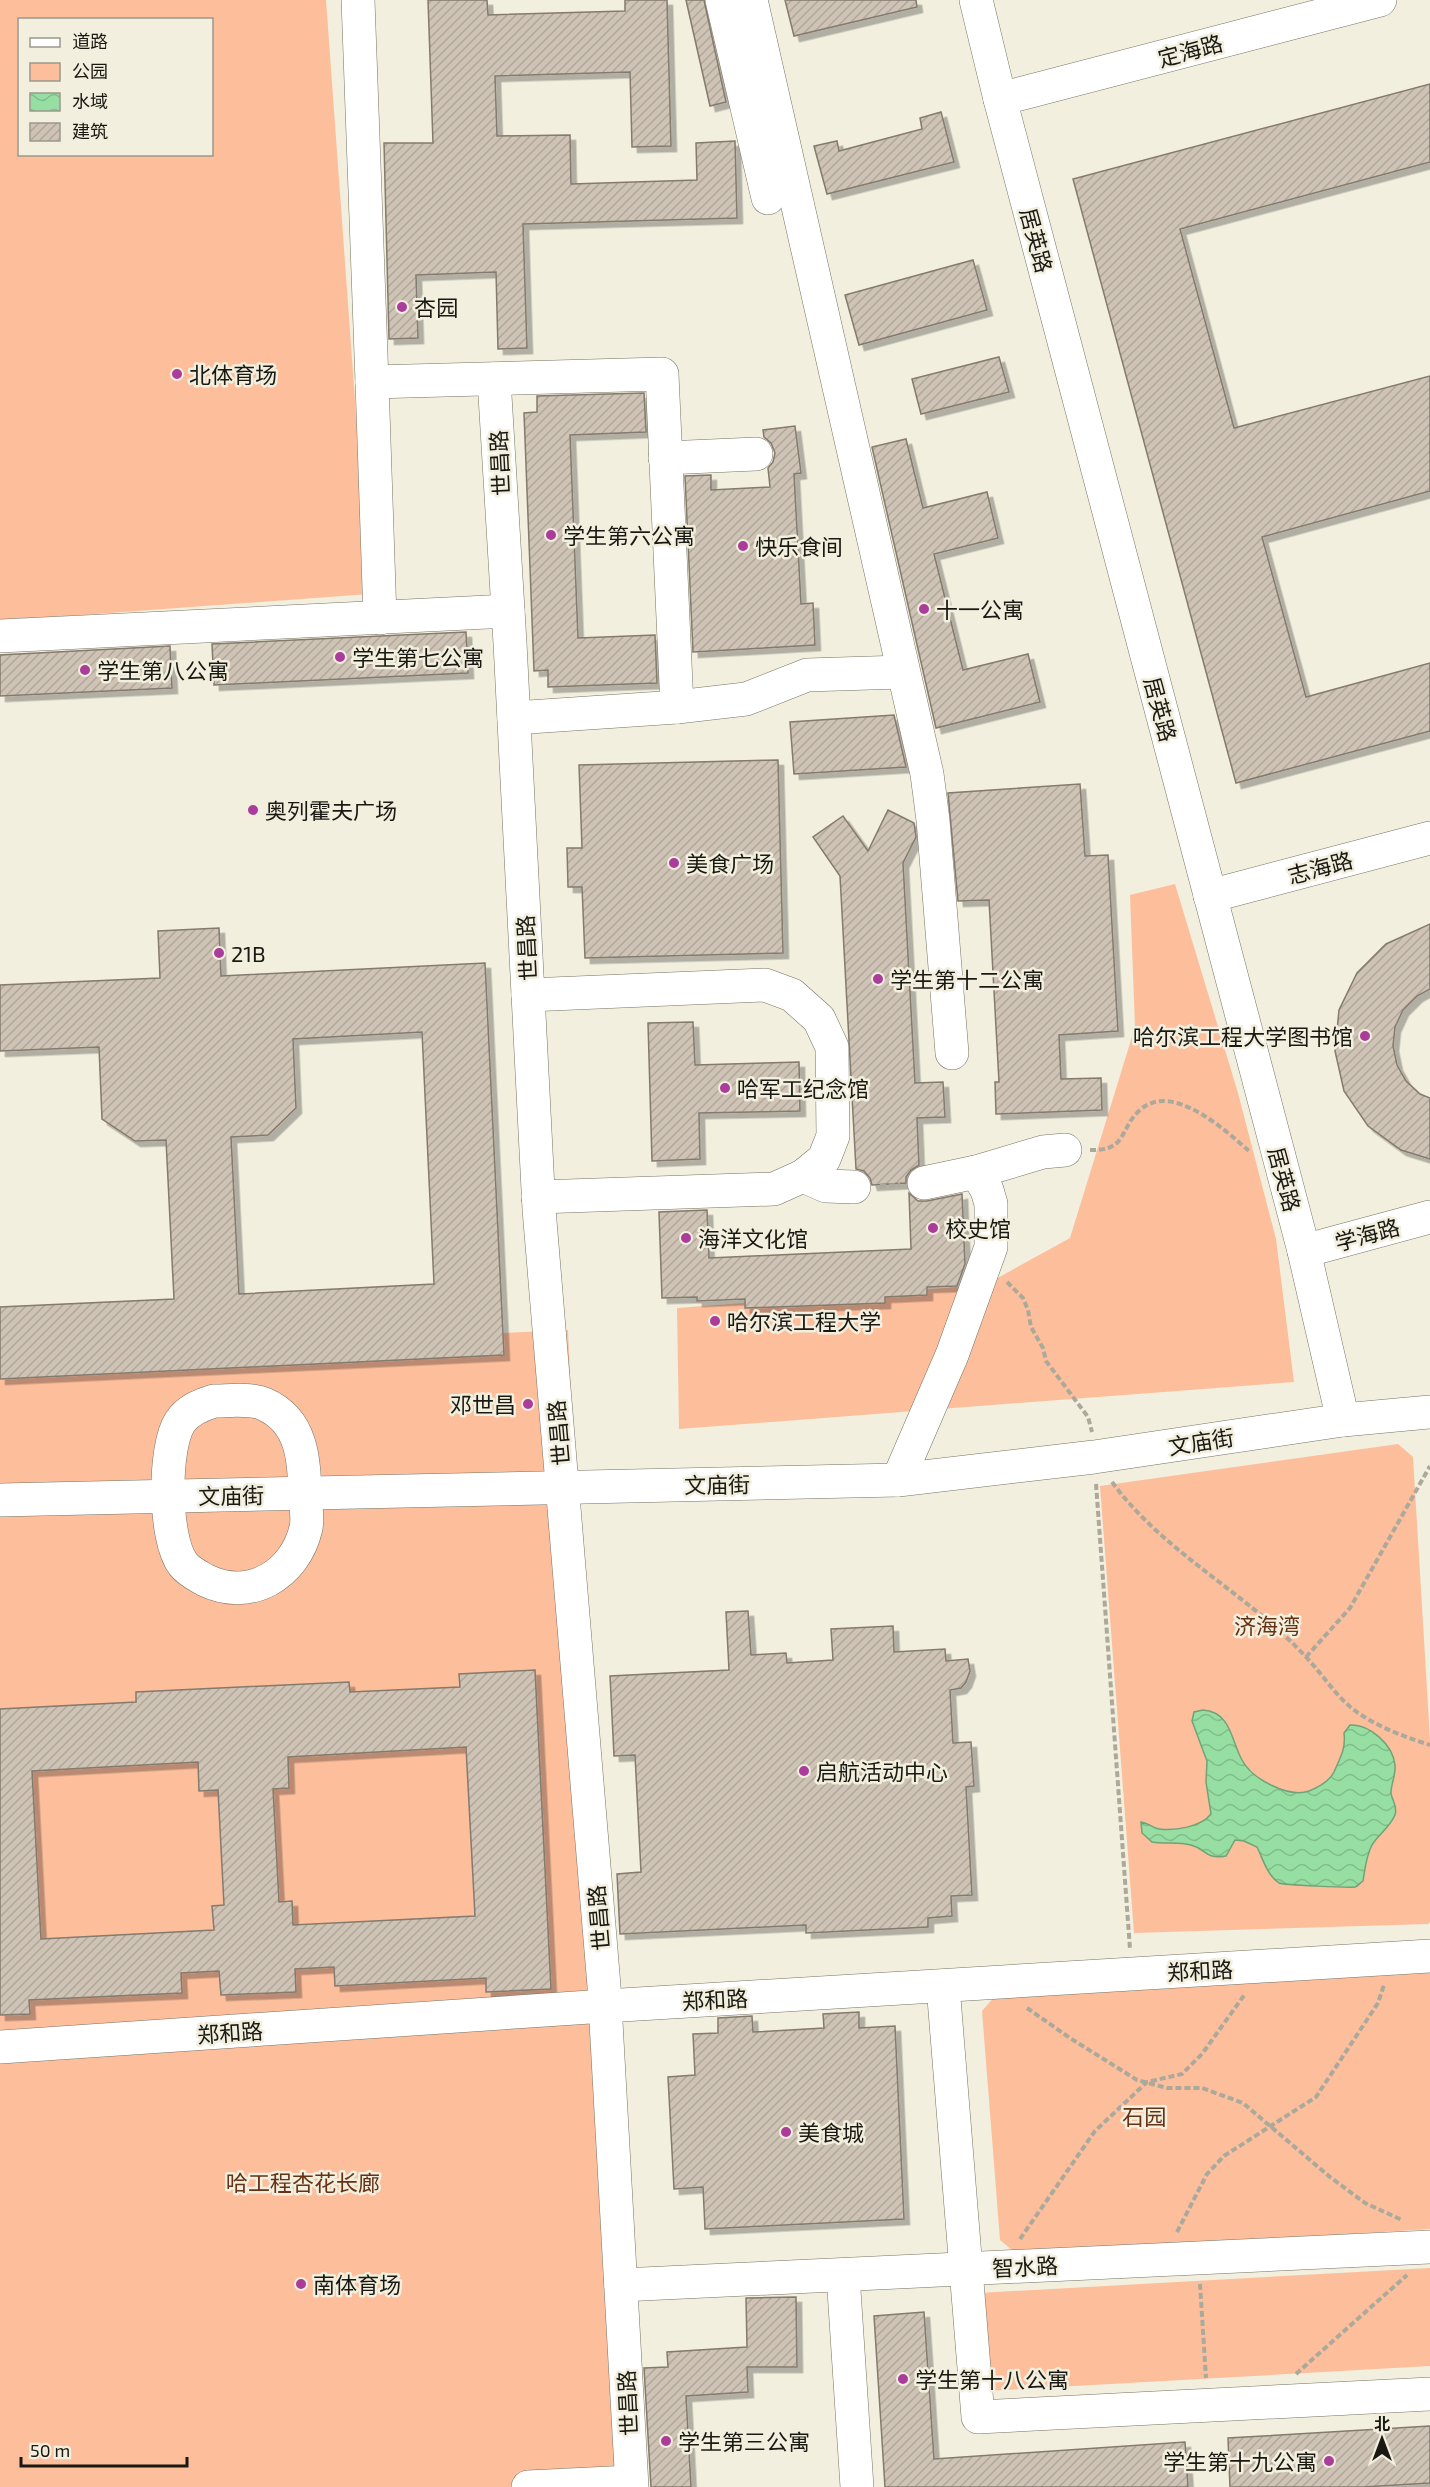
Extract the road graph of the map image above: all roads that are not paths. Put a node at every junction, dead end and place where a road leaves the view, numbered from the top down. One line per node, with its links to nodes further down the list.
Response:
1 (358, 0): 9 (street)
2 (722, 0): 7 (street)
3 (751, 0): 15 (street)
4 (976, 0): 6 (street, 居英路)
5 (1380, 0): 6 (street, 定海路)
6 (1000, 99): 19 (street, 居英路)
7 (768, 198)
8 (494, 379): 9 (street); 11 (street); 12 (street, 世昌路)
9 (372, 382): 13 (street)
10 (756, 454): 11 (street)
11 (665, 458): 16 (street)
12 (508, 611): 13 (street); 17 (street, 世昌路)
13 (380, 618): 14 (street)
14 (0, 636)
15 (902, 672): 16 (street); 21 (street)
16 (677, 707): 17 (street)
17 (514, 717): 20 (street, 世昌路)
18 (1430, 837): 19 (street, 志海路)
19 (1210, 896): 29 (street, 居英路)
20 (528, 995): 24 (street); 27 (street, 世昌路)
21 (952, 1053)
22 (1065, 1150): 23 (street)
23 (976, 1172): 25 (street); 32 (street)
24 (804, 1176): 26 (street); 27 (street)
25 (924, 1183)
26 (854, 1187)
27 (538, 1197): 33 (street, 世昌路)
28 (1430, 1217): 29 (street, 学海路)
29 (1304, 1251): 31 (street, 居英路)
30 (1430, 1412): 31 (street, 文庙街)
31 (1343, 1420): 32 (street, 文庙街)
32 (898, 1480): 33 (street, 文庙街)
33 (562, 1488): 34 (street, 文庙街); 39 (street, 世昌路)
34 (305, 1493): 35 (street, 文庙街); 35 (street); 35 (street)
35 (169, 1496): 36 (street, 文庙街)
36 (0, 1500)
37 (1430, 1956): 38 (street, 郑和路)
38 (943, 1986): 39 (street, 郑和路); 42 (street)
39 (605, 2006): 40 (street, 郑和路); 44 (street, 世昌路)
40 (0, 2047)
41 (1421, 2259): 42 (street, 智水路)
42 (967, 2269): 43 (street, 智水路); 45 (street)
43 (843, 2275): 44 (street, 智水路); 48 (street)
44 (621, 2285): 46 (street, 世昌路)
45 (1430, 2394)
46 (632, 2484): 47 (street)
47 (528, 2487)
48 (857, 2487)

